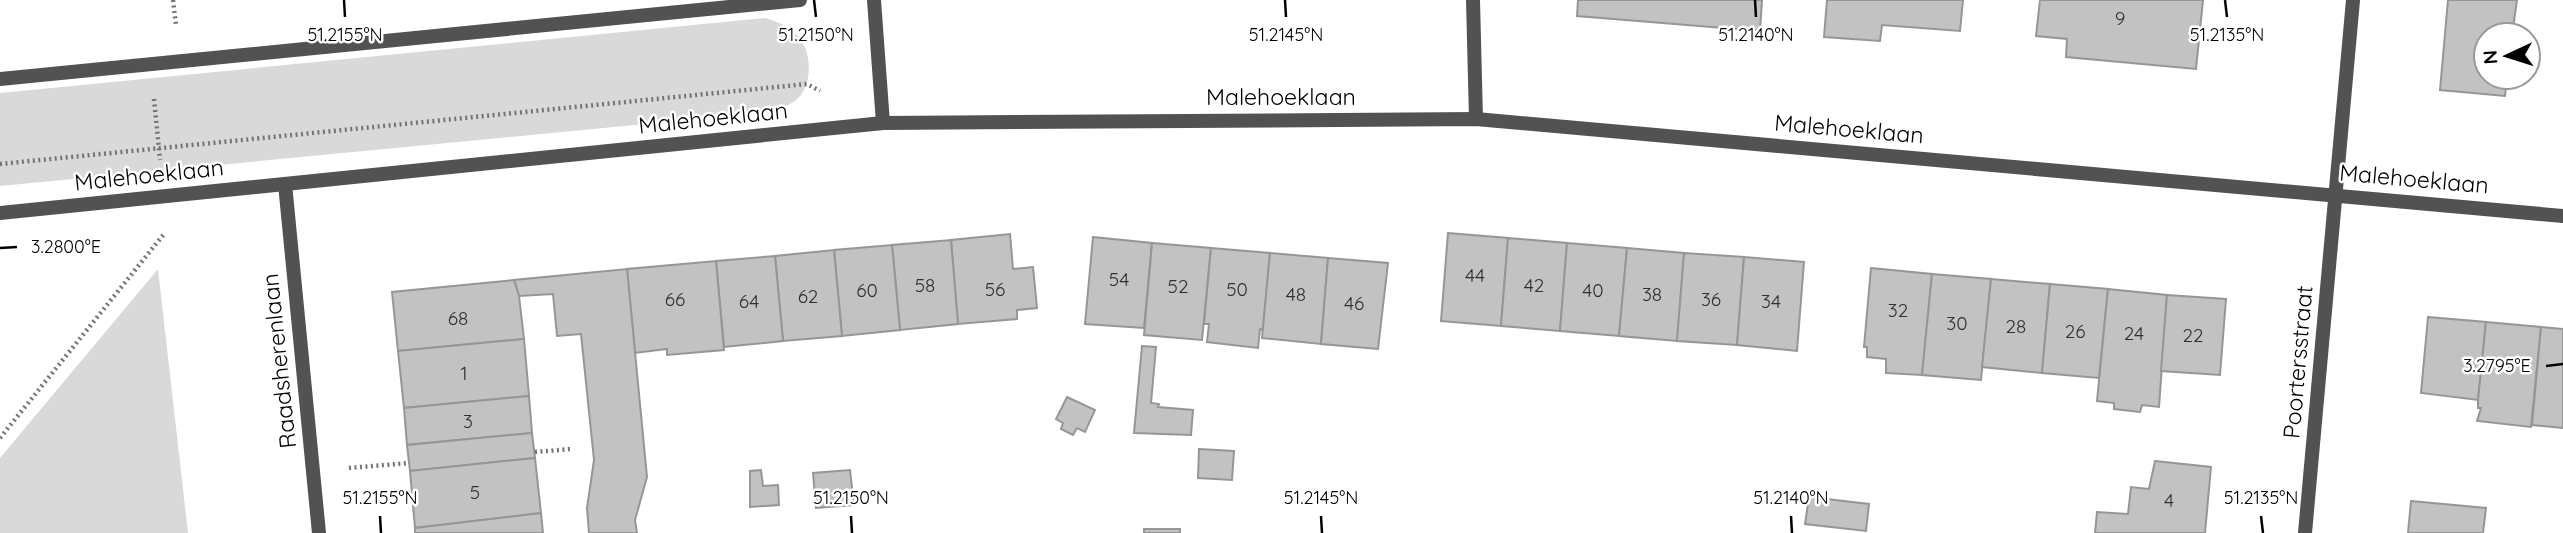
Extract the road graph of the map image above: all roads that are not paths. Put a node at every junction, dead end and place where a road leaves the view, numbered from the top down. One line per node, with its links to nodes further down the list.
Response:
1 (800, 0): 5 (street)
2 (874, 0): 7 (street)
3 (1474, 0): 6 (street)
4 (2353, 0): 9 (street, Poortersstraat)
5 (0, 79)
6 (1476, 118): 7 (street, Malehoeklaan); 9 (street, Malehoeklaan)
7 (883, 123): 8 (street, Malehoeklaan)
8 (285, 184): 10 (street, Malehoeklaan); 12 (street, Raadsherenlaan)
9 (2337, 195): 11 (street, Malehoeklaan); 13 (street, Poortersstraat)
10 (0, 213)
11 (2563, 216)
12 (319, 533)
13 (2305, 533)

